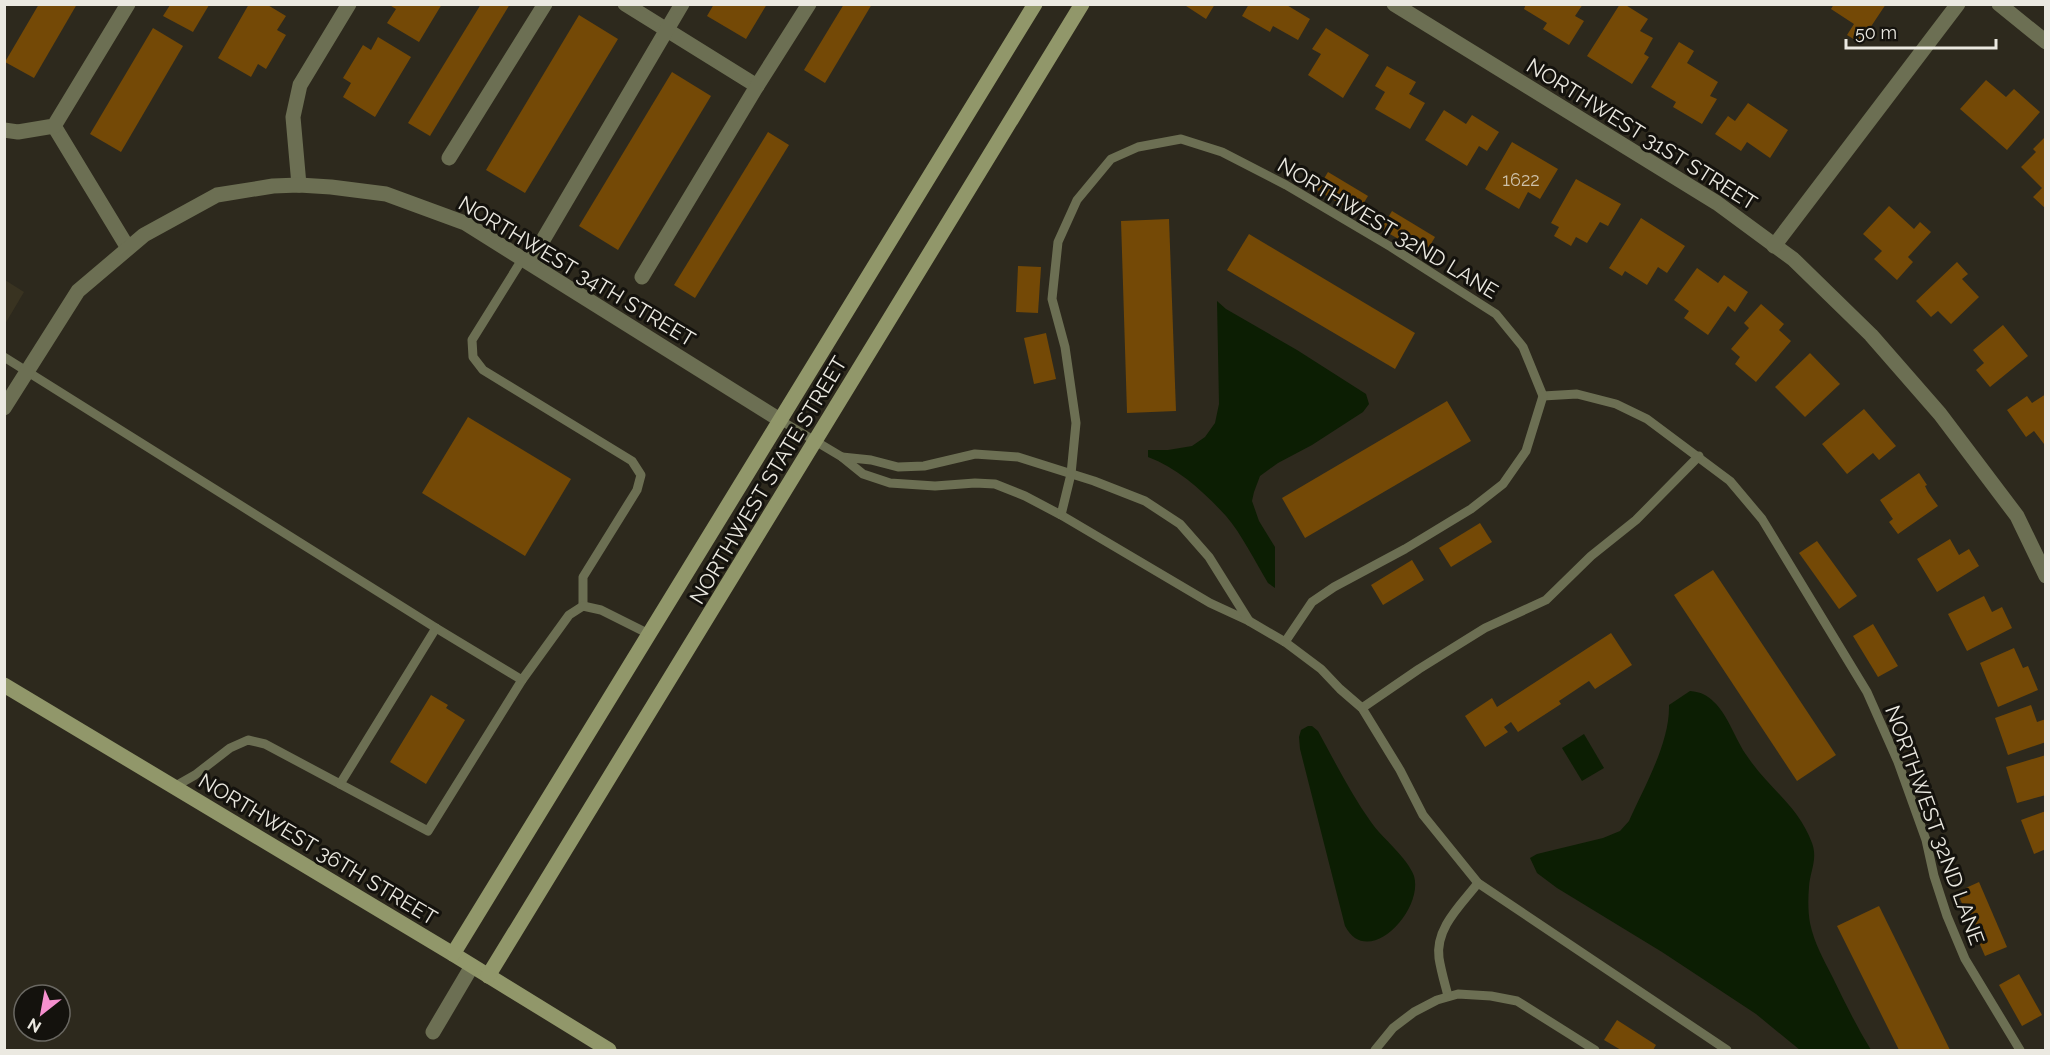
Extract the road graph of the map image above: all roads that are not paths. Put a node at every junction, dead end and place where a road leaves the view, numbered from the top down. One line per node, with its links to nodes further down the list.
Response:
1 (128, 4): 15 (street)
2 (349, 4): 18 (street)
3 (545, 4): 17 (street)
4 (625, 4): 12 (street)
5 (682, 4): 12 (street)
6 (809, 4): 14 (street)
7 (1035, 4): 27 (main road, NORTHWEST STATE STREET)
8 (1082, 4): 28 (main road, NORTHWEST STATE STREET)
9 (1394, 4): 19 (street, NORTHWEST 31ST STREET)
10 (1958, 4): 19 (street)
11 (1999, 4): 13 (street)
12 (666, 31): 14 (street); 21 (street)
13 (2046, 42)
14 (757, 86): 22 (street)
15 (54, 126): 16 (street); 20 (street)
16 (4, 130)
17 (449, 158)
18 (299, 184): 20 (street, NORTHWEST 34TH STREET); 21 (street, NORTHWEST 34TH STREET)
19 (1774, 246): 33 (street, NORTHWEST 31ST STREET)
20 (128, 248): 24 (street, NORTHWEST 34TH STREET)
21 (526, 260): 27 (street, NORTHWEST 34TH STREET); 34 (lane)
22 (642, 277)
23 (4, 357): 24 (lane)
24 (28, 371): 26 (street, NORTHWEST 34TH STREET); 36 (lane)
25 (1543, 396): 29 (lane, NORTHWEST 32ND LANE); 31 (lane, NORTHWEST 32ND LANE); 38 (lane)
26 (4, 408)
27 (780, 420): 28 (lane); 37 (main road, NORTHWEST STATE STREET)
28 (816, 442): 30 (lane); 47 (main road, NORTHWEST STATE STREET)
29 (1699, 456): 41 (lane); 54 (lane, NORTHWEST 32ND LANE)
30 (842, 457): 31 (lane); 32 (lane)
31 (1071, 474): 32 (lane); 35 (lane)
32 (1062, 515): 35 (lane)
33 (2046, 576)
34 (583, 606): 37 (lane); 39 (lane)
35 (1249, 621): 38 (lane)
36 (436, 628): 39 (lane); 42 (lane)
37 (649, 634): 45 (main road, NORTHWEST STATE STREET)
38 (1285, 642): 41 (lane)
39 (522, 680): 42 (lane)
40 (4, 685): 43 (main road, NORTHWEST 36TH STREET)
41 (1362, 708): 44 (lane)
42 (340, 784): 43 (lane)
43 (174, 787): 45 (main road, NORTHWEST 36TH STREET)
44 (1478, 883): 48 (lane); 53 (lane)
45 (453, 954): 46 (main road, NORTHWEST 36TH STREET)
46 (472, 966): 47 (main road, NORTHWEST 36TH STREET); 49 (street)
47 (488, 976): 50 (main road, NORTHWEST 36TH STREET)
48 (1448, 996): 51 (lane); 52 (lane)
49 (433, 1032)
50 (609, 1050)
51 (1375, 1050)
52 (1595, 1050)
53 (1727, 1050)
54 (2020, 1050)

